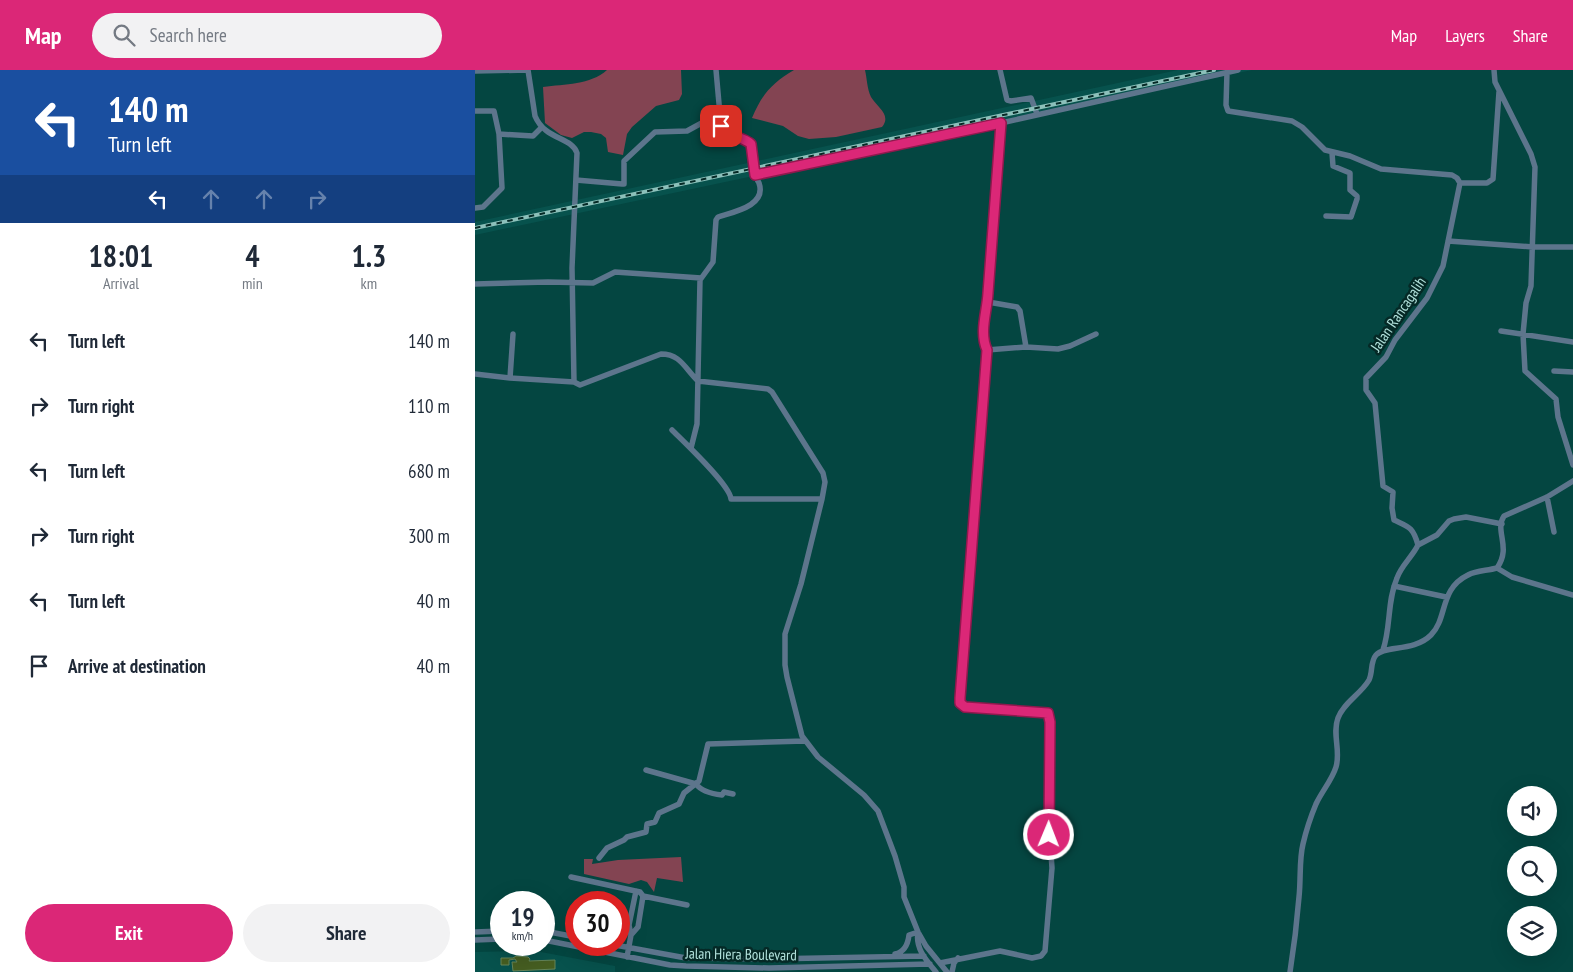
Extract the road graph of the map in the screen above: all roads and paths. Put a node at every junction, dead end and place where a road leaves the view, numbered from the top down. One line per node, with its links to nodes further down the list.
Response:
1 (528, 70): 6 (street); 13 (street)
2 (716, 70): 10 (street)
3 (1000, 70): 11 (street)
4 (1238, 70): 7 (street)
5 (1494, 70): 8 (street)
6 (475, 71)
7 (1227, 72): 11 (street); 15 (street)
8 (1499, 90): 18 (street); 22 (street)
9 (475, 112): 14 (street)
10 (720, 113): 16 (street); 17 (street)
11 (1037, 114): 12 (street)
12 (1001, 123): 16 (street); 27 (street)
13 (542, 127): 14 (street); 17 (street)
14 (499, 134): 19 (street)
15 (1332, 153): 18 (street); 20 (street)
16 (755, 175): 24 (street)
17 (576, 180): 25 (street)
18 (1460, 183): 21 (street, Jalan Rancagalih)
19 (475, 208)
20 (1326, 216)
21 (1448, 241): 22 (street); 49 (street, Jalan Rancagalih)
22 (1533, 247): 23 (street); 31 (street)
23 (1573, 247)
24 (701, 278): 25 (street); 39 (street)
25 (572, 282): 26 (street); 40 (street)
26 (475, 284)
27 (988, 302): 33 (street); 34 (street)
28 (1501, 331): 31 (street)
29 (513, 334): 38 (street)
30 (1096, 334): 33 (street)
31 (1523, 334): 32 (street); 43 (street)
32 (1573, 342)
33 (1026, 347): 34 (street)
34 (987, 350): 78 (street)
35 (1553, 371): 36 (street)
36 (1573, 372)
37 (475, 374): 38 (street)
38 (510, 378): 40 (street)
39 (698, 380): 40 (street); 42 (street); 46 (street)
40 (574, 382)
41 (672, 430): 42 (street)
42 (691, 448): 46 (street)
43 (1573, 465)
44 (1573, 481): 45 (street)
45 (1547, 497): 47 (street); 48 (street)
46 (822, 499): 55 (street)
47 (1502, 524): 49 (street); 50 (street)
48 (1555, 532)
49 (1418, 545): 51 (street)
50 (1497, 568): 52 (street); 53 (street)
51 (1394, 586): 53 (street); 54 (street)
52 (1573, 595)
53 (1446, 597): 54 (street)
54 (1383, 650): 87 (street)
55 (805, 741): 57 (street); 66 (street)
56 (646, 770): 57 (street)
57 (696, 784): 58 (street); 59 (street)
58 (733, 794)
59 (599, 858)
60 (571, 877): 61 (street)
61 (636, 891): 62 (street); 67 (street)
62 (643, 896): 63 (street); 67 (street)
63 (687, 905)
64 (490, 931): 65 (street)
65 (475, 932)
66 (918, 932): 73 (street); 74 (street); 76 (street)
67 (631, 935): 71 (street)
68 (490, 939): 69 (street)
69 (475, 940)
70 (555, 942): 75 (street, Jalan Hiera Boulevard)
71 (630, 942)
72 (630, 948): 79 (street, Jalan Hiera Boulevard)
73 (930, 951): 74 (street); 80 (street)
74 (924, 956): 76 (street, Jalan Hiera Boulevard); 81 (street)
75 (627, 957): 82 (street, Jalan Hiera Boulevard)
76 (885, 957): 77 (street, Jalan Hiera Boulevard)
77 (777, 958): 79 (street, Jalan Hiera Boulevard); 83 (street)
78 (958, 958): 80 (street); 86 (street)
79 (769, 959): 82 (street)
80 (938, 960): 81 (street); 85 (street)
81 (930, 964): 83 (street, Jalan Hiera Boulevard); 84 (street)
82 (769, 970): 83 (street, Jalan Hiera Boulevard)
83 (777, 970)
84 (936, 972)
85 (947, 972)
86 (952, 972)
87 (1290, 972)

